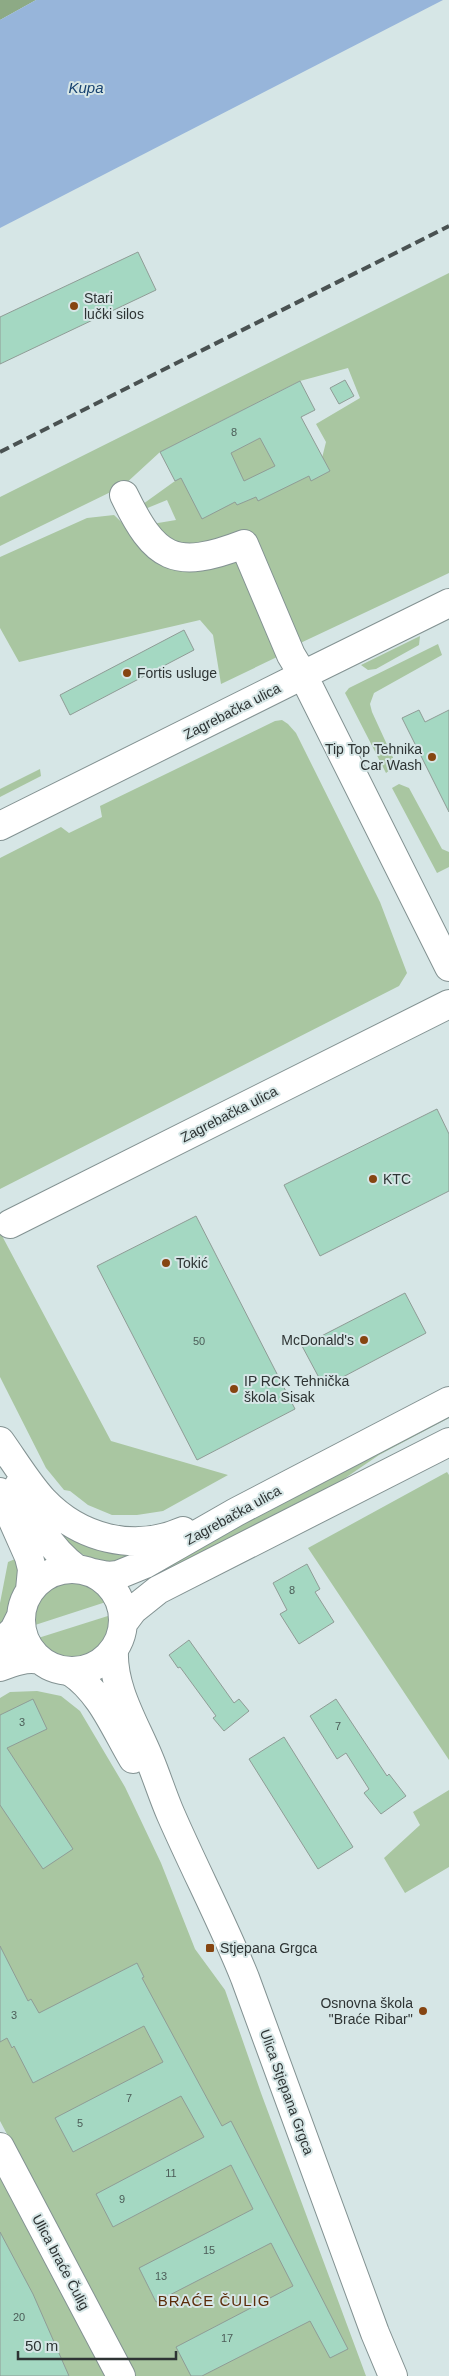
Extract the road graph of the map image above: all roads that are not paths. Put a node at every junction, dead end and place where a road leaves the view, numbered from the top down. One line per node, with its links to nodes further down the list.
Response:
1 (124, 494): 3 (street)
2 (449, 603): 3 (street, Zagrebačka ulica)
3 (297, 665): 4 (street, Zagrebačka ulica); 5 (street)
4 (0, 826)
5 (449, 967)
6 (449, 1004): 7 (street, Zagrebačka ulica)
7 (10, 1224)
8 (449, 1401): 13 (street, Zagrebačka ulica)
9 (0, 1441): 13 (street)
10 (449, 1442): 17 (street)
11 (0, 1446): 14 (street)
12 (0, 1492): 15 (street)
13 (236, 1512): 14 (street, Zagrebačka ulica)
14 (85, 1571): 15 (street); 17 (street)
15 (30, 1590): 16 (street)
16 (21, 1616): 18 (street); 20 (street)
17 (124, 1622): 19 (street)
18 (0, 1643)
19 (114, 1650): 22 (street); 23 (street, Ulica Stjepana Grgca)
20 (40, 1660): 21 (street); 22 (street)
21 (0, 1668)
22 (71, 1672): 23 (street, Ulica Stjepana Grgca)
23 (170, 1814): 26 (street, Ulica Stjepana Grgca)
24 (0, 2147): 25 (street, Ulica braće Čulig)
25 (121, 2376)
26 (393, 2376)

